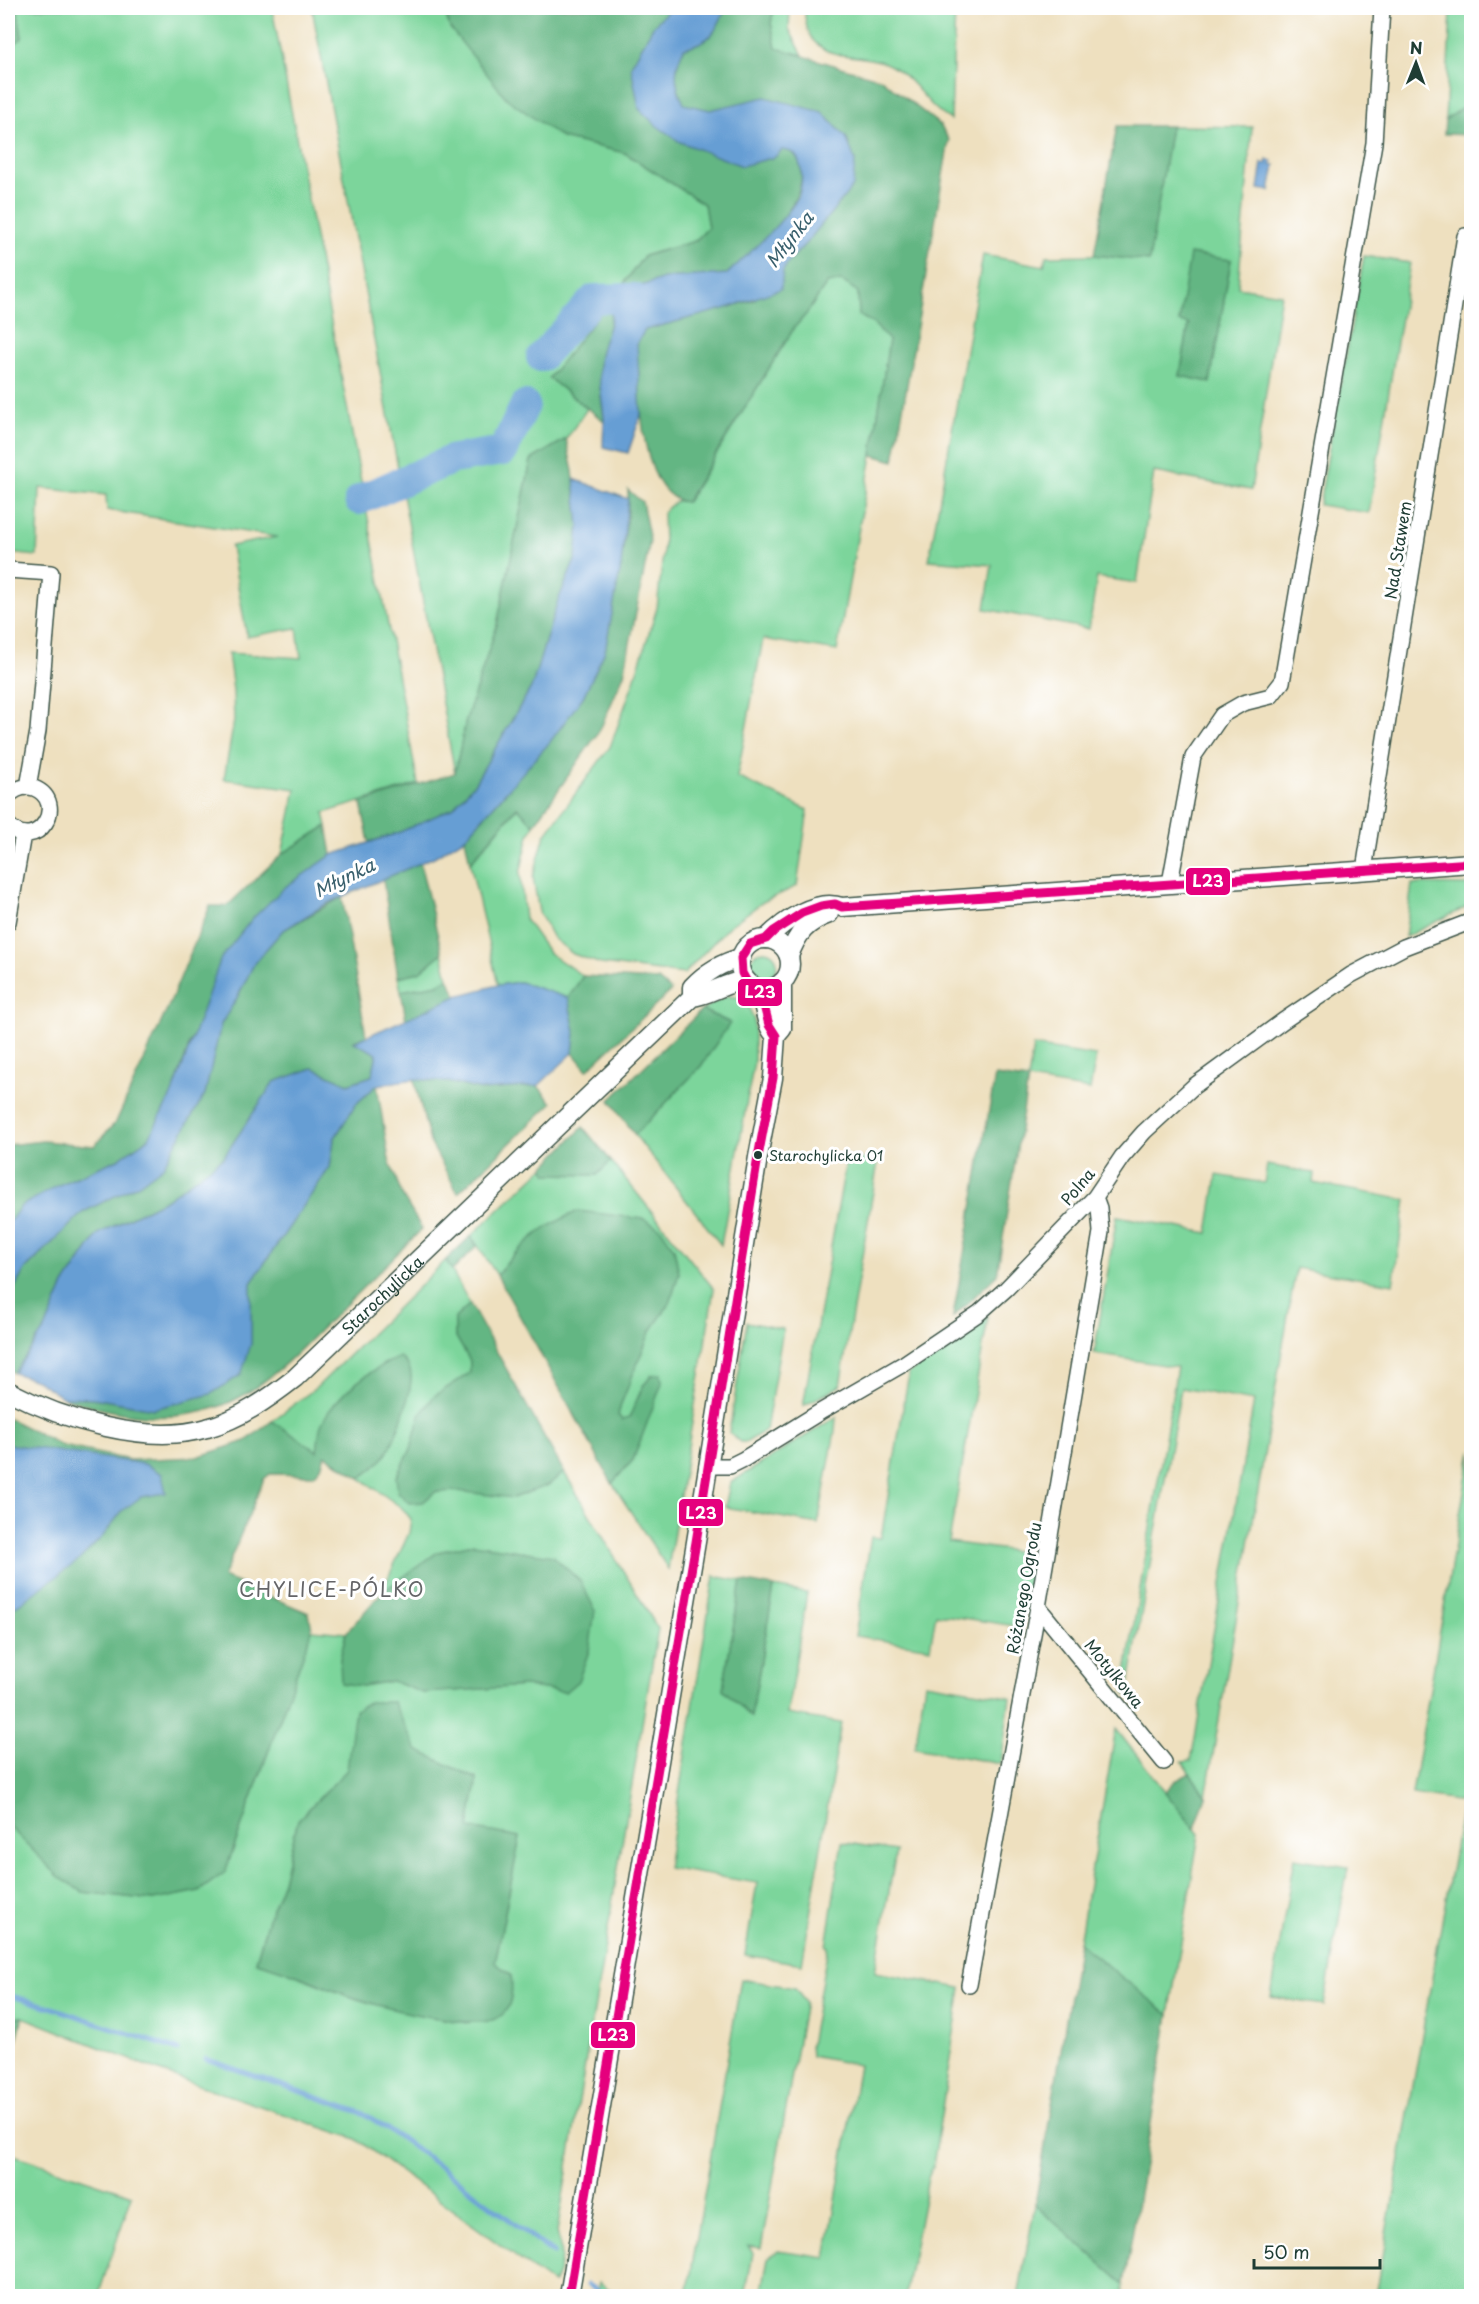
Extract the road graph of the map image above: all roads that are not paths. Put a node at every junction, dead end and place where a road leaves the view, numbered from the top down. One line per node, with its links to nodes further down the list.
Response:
1 (1382, 8): 10 (street)
2 (1465, 236): 9 (street, Nad Stawem)
3 (8, 570): 4 (street)
4 (28, 787): 5 (street); 7 (street)
5 (8, 796)
6 (8, 825): 7 (street)
7 (23, 834): 13 (street)
8 (1472, 864): 9 (street, Starochylicka)
9 (1364, 870): 10 (street, Starochylicka)
10 (1170, 883): 11 (street, Starochylicka)
11 (842, 907): 14 (street, Starochylicka); 15 (street, Starochylicka)
12 (1472, 921): 21 (street, Polna)
13 (8, 922)
14 (766, 939): 15 (street); 16 (street, Starochylicka)
15 (789, 956): 17 (street, Starochylicka)
16 (741, 958): 18 (street); 19 (street, Starochylicka)
17 (782, 982): 18 (street, Starochylicka); 20 (street)
18 (751, 984): 19 (street, Starochylicka); 20 (street)
19 (692, 996): 22 (street, Starochylicka)
20 (776, 1036): 23 (street)
21 (1095, 1197): 23 (street, Polna); 24 (street, Różanego Ogrodu)
22 (8, 1391)
23 (707, 1466): 27 (street)
24 (1038, 1607): 25 (street, Motylkowa); 26 (street, Różanego Ogrodu)
25 (1164, 1762)
26 (969, 1985)
27 (569, 2296)

